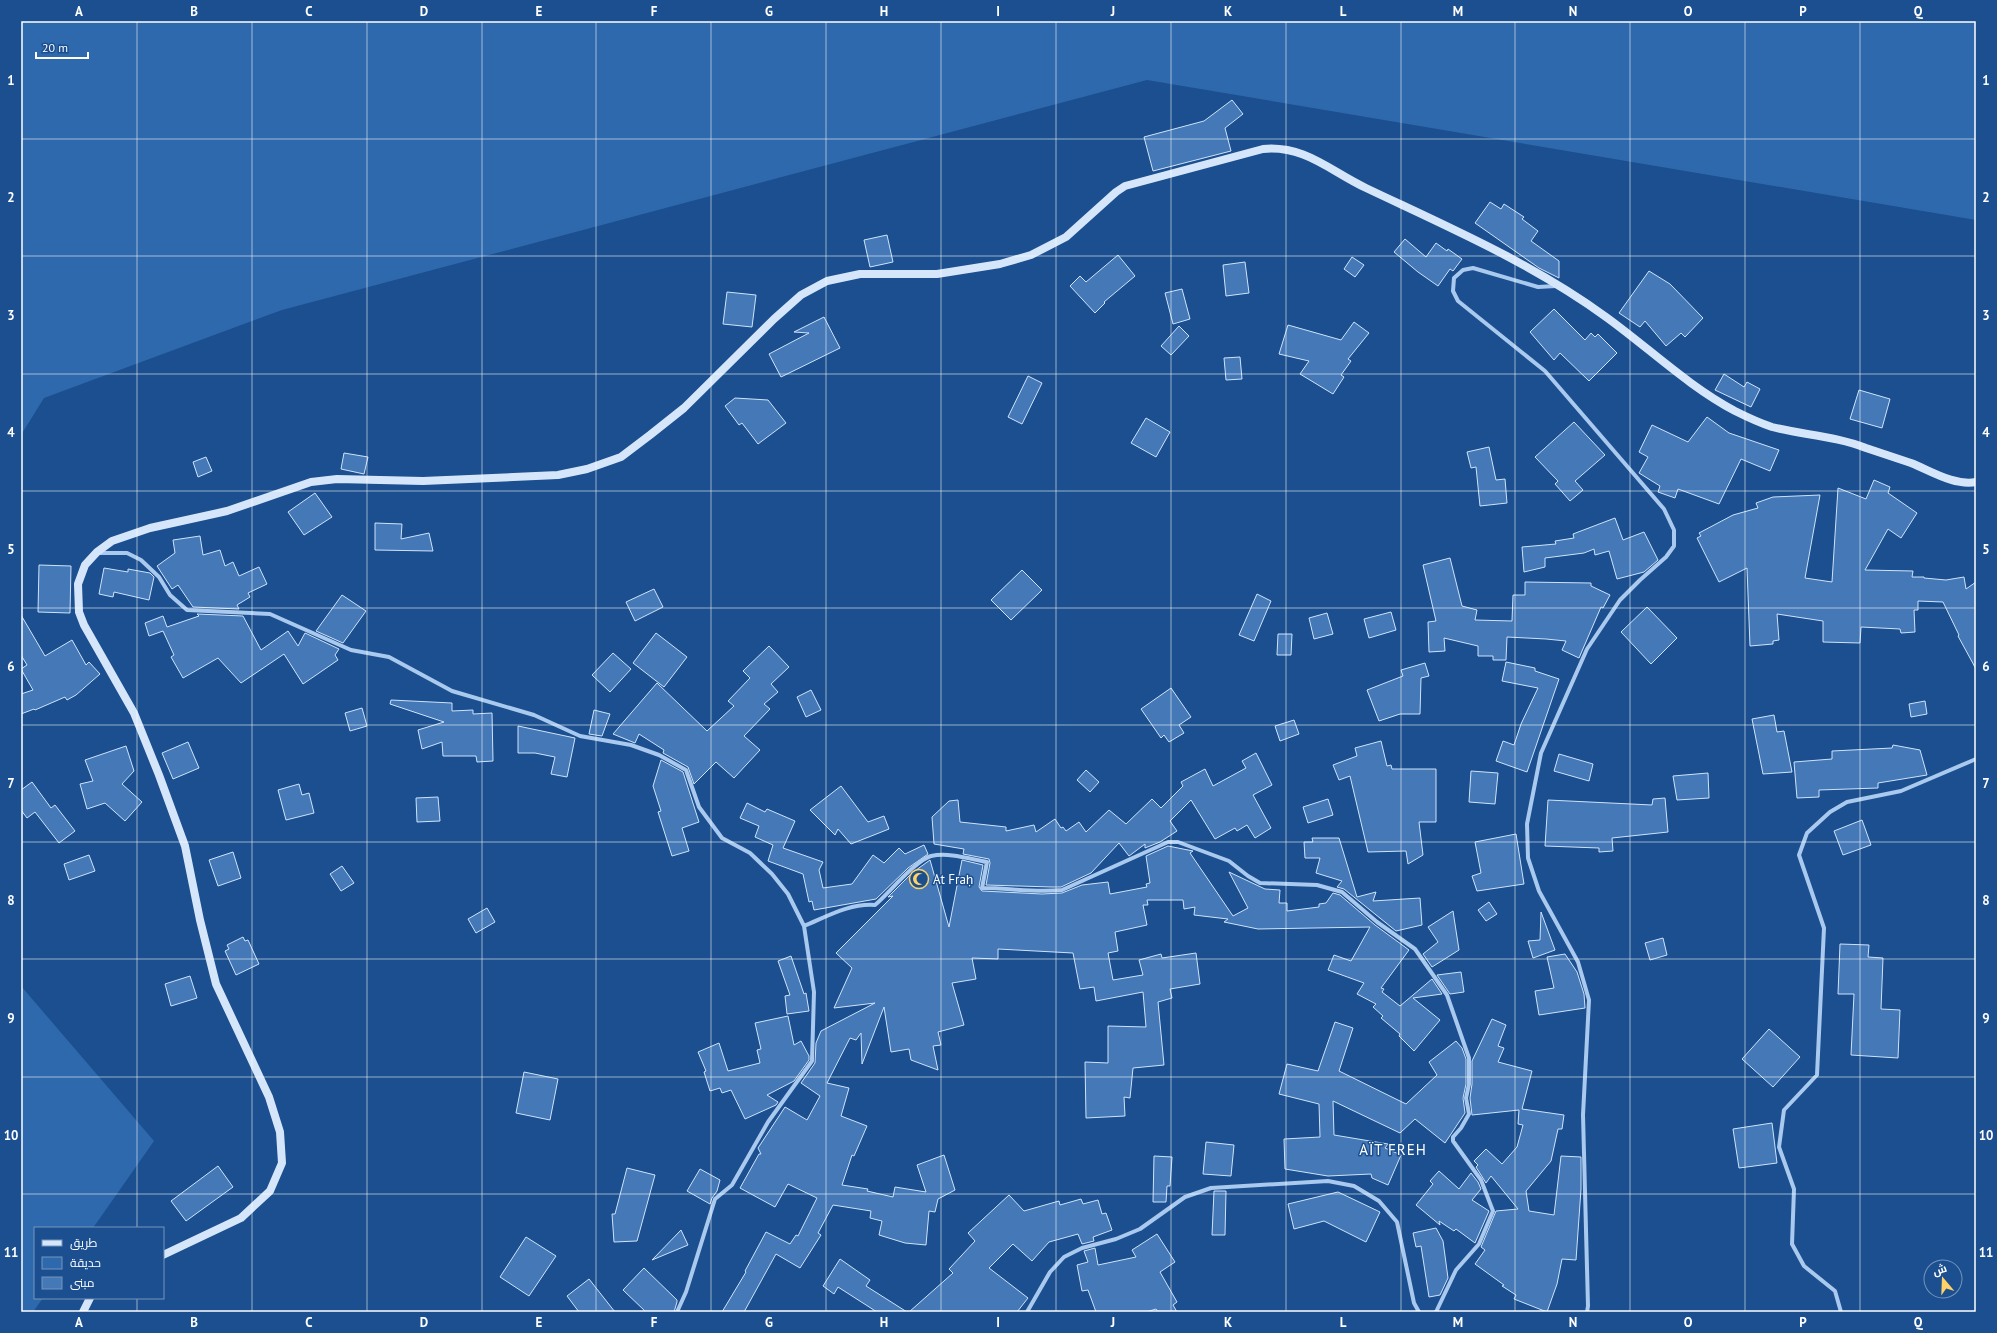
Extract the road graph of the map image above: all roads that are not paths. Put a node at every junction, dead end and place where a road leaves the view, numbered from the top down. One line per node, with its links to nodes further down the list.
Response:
1 (1558, 286): 2 (main road); 3 (main road); 13 (street)
2 (1976, 482)
3 (97, 552): 5 (street); 6 (main road)
4 (1976, 759): 14 (street)
5 (804, 926): 9 (street); 12 (street)
6 (164, 1255)
7 (90, 1299): 8 (main road)
8 (83, 1312)
9 (677, 1312)
10 (1028, 1312): 11 (street)
11 (1419, 1312)
12 (1436, 1312)
13 (1587, 1312)
14 (1841, 1312)

